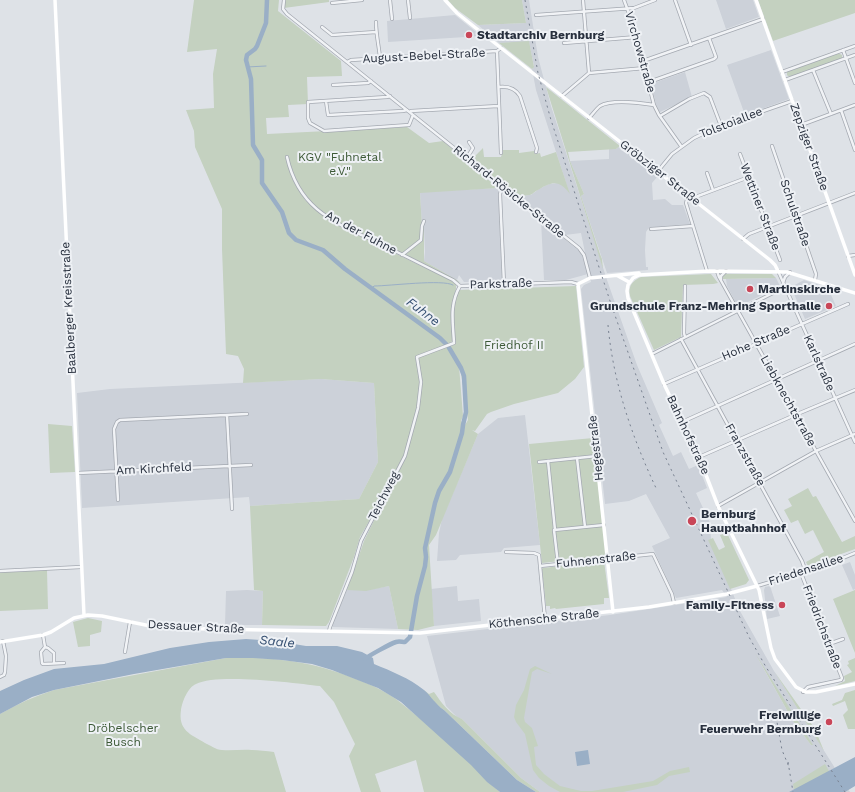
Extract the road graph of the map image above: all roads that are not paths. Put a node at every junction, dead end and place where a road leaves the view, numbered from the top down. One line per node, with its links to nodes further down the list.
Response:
1 (55, 0): 140 (main road, Baalberger Kreisstraße)
2 (284, 0): 35 (street, Richard-Rösicke-Straße)
3 (362, 0): 12 (street)
4 (390, 0): 18 (street)
5 (408, 0): 16 (street)
6 (445, 0): 28 (main road, Gröbziger Straße)
7 (583, 0): 14 (street)
8 (624, 0): 13 (street, Virchowstraße)
9 (656, 0): 13 (street)
10 (675, 0): 26 (street)
11 (756, 0): 17 (main road, Zepziger Straße)
12 (332, 3)
13 (628, 8): 14 (street); 22 (street, Virchowstraße)
14 (584, 11): 15 (street); 24 (street)
15 (536, 15)
16 (410, 18)
17 (763, 18): 23 (street); 38 (main road, Zepziger Straße)
18 (392, 20)
19 (376, 22): 21 (street)
20 (322, 27): 21 (street)
21 (376, 32): 32 (street)
22 (637, 38): 24 (street); 34 (street, Virchowstraße)
23 (709, 38): 26 (street); 42 (street)
24 (586, 42): 25 (street); 39 (street)
25 (564, 43)
26 (691, 45): 34 (street)
27 (855, 46): 29 (street)
28 (501, 48): 30 (street, August-Bebel-Straße); 47 (main road, Gröbziger Straße)
29 (843, 50): 33 (street); 38 (street)
30 (497, 51): 32 (street, August-Bebel-Straße); 45 (street)
31 (855, 55): 33 (street)
32 (380, 58): 35 (street, August-Bebel-Straße)
33 (846, 58): 37 (street); 43 (street)
34 (643, 61): 36 (street, Virchowstraße)
35 (347, 62): 41 (street, Richard-Rösicke-Straße)
36 (645, 68): 39 (street); 42 (street, Virchowstraße)
37 (813, 70): 40 (street); 56 (street)
38 (782, 72): 40 (main road, Zepziger Straße)
39 (589, 73): 47 (street)
40 (785, 80): 48 (main road, Zepziger Straße)
41 (371, 81): 44 (street); 46 (street, Richard-Rösicke-Straße)
42 (648, 82): 50 (street, Virchowstraße)
43 (855, 83)
44 (333, 85)
45 (498, 87): 52 (street); 66 (street)
46 (390, 96): 49 (street); 53 (street, Richard-Rösicke-Straße)
47 (562, 96): 59 (main road, Gröbziger Straße)
48 (793, 100): 60 (main road, Zepziger Straße); 61 (street, Tolstoiallee)
49 (326, 101): 53 (street); 57 (street)
50 (654, 105): 58 (street, Virchowstraße); 59 (street)
51 (855, 105): 54 (street)
52 (498, 106): 55 (street); 67 (street)
53 (406, 110): 55 (street, Richard-Rösicke-Straße)
54 (841, 110): 56 (street); 65 (street)
55 (410, 112): 57 (street, Richard-Rösicke-Straße)
56 (831, 114): 60 (street)
57 (413, 115): 70 (street, Richard-Rösicke-Straße)
58 (660, 116): 61 (street); 63 (street, Virchowstraße)
59 (589, 118): 71 (main road, Gröbziger Straße)
60 (801, 125): 79 (main road, Zepziger Straße)
61 (721, 126): 63 (street, Tolstoiallee)
62 (469, 142): 70 (street)
63 (682, 146): 71 (street, Tolstoiallee)
64 (772, 146): 80 (street, Schulstraße)
65 (855, 150)
66 (536, 152)
67 (500, 153)
68 (740, 154): 73 (street, Wettiner Straße)
69 (287, 157): 86 (street, An der Fuhne)
70 (467, 158): 74 (street, Richard-Rösicke-Straße)
71 (658, 171): 77 (main road, Gröbziger Straße)
72 (706, 173): 75 (street)
73 (749, 177): 75 (street); 83 (street, Wettiner Straße)
74 (502, 187): 98 (street, Richard-Rösicke-Straße); 102 (street)
75 (713, 190): 78 (street)
76 (855, 194): 79 (street)
77 (689, 196): 78 (main road, Gröbziger Straße); 82 (street)
78 (694, 199): 85 (main road, Gröbziger Straße)
79 (829, 203): 80 (street); 88 (main road, Zepziger Straße)
80 (796, 216): 83 (street); 99 (street, Schulstraße)
81 (424, 221): 86 (street)
82 (693, 226): 84 (street); 90 (street)
83 (768, 227): 85 (street); 89 (street, Wettiner Straße)
84 (651, 229)
85 (743, 239): 93 (main road, Gröbziger Straße)
86 (402, 255): 105 (street, An der Fuhne)
87 (855, 255): 88 (street)
88 (848, 256): 97 (main road, Zepziger Straße)
89 (780, 260)
90 (704, 270): 91 (main road); 95 (main road)
91 (717, 271): 92 (main road); 100 (street, Liebknechtstraße)
92 (726, 271): 93 (main road); 100 (street)
93 (778, 271): 94 (main road); 104 (street, Karlstraße)
94 (790, 272): 99 (main road); 104 (street)
95 (660, 274): 96 (main road); 101 (main road)
96 (615, 275): 98 (main road); 101 (main road)
97 (855, 275)
98 (590, 278): 103 (main road)
99 (815, 280): 107 (main road)
100 (721, 281): 109 (street, Liebknechtstraße)
101 (629, 282): 115 (main road, Bahnhofstraße)
102 (504, 284): 103 (street, Parkstraße); 105 (street, Parkstraße)
103 (578, 284): 132 (main road, Hegestraße)
104 (784, 285): 109 (street); 110 (street, Karlstraße)
105 (460, 286): 116 (street, Parkstraße)
106 (685, 286): 111 (street)
107 (855, 293)
108 (848, 304): 110 (street, Hohe Straße)
109 (738, 311): 111 (street); 113 (street, Liebknechtstraße)
110 (802, 324): 113 (street, Hohe Straße); 117 (street, Karlstraße)
111 (685, 337): 112 (street)
112 (682, 339): 115 (street); 118 (street, Franzstraße)
113 (756, 343): 118 (street, Hohe Straße); 119 (street, Liebknechtstraße)
114 (855, 344): 117 (street)
115 (652, 354): 120 (main road, Bahnhofstraße)
116 (417, 356): 164 (street, Teichweg)
117 (818, 361): 119 (street); 122 (street, Karlstraße)
118 (697, 369): 120 (street, Hohe Straße); 123 (street, Franzstraße)
119 (776, 379): 123 (street); 126 (street, Liebknechtstraße)
120 (664, 384): 127 (main road, Bahnhofstraße)
121 (855, 390): 122 (street)
122 (835, 398): 126 (street); 128 (street, Karlstraße)
123 (718, 406): 127 (street); 129 (street, Franzstraße)
124 (247, 414): 125 (street)
125 (227, 415): 138 (street); 139 (street)
126 (795, 415): 129 (street); 131 (street, Liebknechtstraße)
127 (682, 422): 133 (main road, Bahnhofstraße)
128 (854, 435): 130 (street, Karlstraße); 131 (street)
129 (737, 441): 133 (street); 141 (street, Franzstraße)
130 (855, 442)
131 (816, 452): 141 (street); 145 (street, Liebknechtstraße)
132 (597, 456): 134 (street); 146 (main road, Hegestraße)
133 (699, 457): 143 (main road, Bahnhofstraße)
134 (578, 458): 135 (street); 147 (street)
135 (548, 461): 136 (street); 148 (street)
136 (539, 462)
137 (251, 465): 138 (street, Am Kirchfeld)
138 (230, 466): 139 (street, Am Kirchfeld); 144 (street)
139 (116, 471): 140 (street, Am Kirchfeld); 142 (street)
140 (78, 474): 154 (main road, Baalberger Kreisstraße)
141 (760, 483): 143 (street); 156 (street, Franzstraße)
142 (118, 500)
143 (718, 506): 158 (main road, Bahnhofstraße)
144 (232, 509)
145 (855, 521)
146 (605, 525): 147 (street); 151 (main road, Hegestraße)
147 (585, 527): 148 (street)
148 (555, 530): 152 (street)
149 (506, 552): 153 (street)
150 (855, 553): 156 (street, Friedensallee)
151 (608, 558): 152 (street, Fuhnenstraße); 159 (street, Fuhnenstraße); 160 (main road, Hegestraße)
152 (558, 564): 153 (street, Fuhnenstraße)
153 (540, 566): 162 (street)
154 (81, 567): 155 (street); 161 (main road, Baalberger Kreisstraße)
155 (0, 571)
156 (806, 572): 157 (street, Friedensallee)
157 (802, 573): 158 (street, Friedensallee); 168 (street, Friedrichstraße)
158 (757, 586): 159 (main road, Köthensche Straße); 175 (main road, Bahnhofstraße)
159 (674, 603): 160 (main road, Köthensche Straße)
160 (613, 612): 162 (main road, Köthensche Straße)
161 (84, 615): 163 (main road, Dessauer Straße); 165 (main road)
162 (545, 619): 164 (main road, Köthensche Straße)
163 (130, 622): 164 (main road, Dessauer Straße); 170 (street)
164 (329, 631)
165 (44, 634): 167 (main road); 169 (street)
166 (843, 639): 168 (street)
167 (1, 642): 173 (street)
168 (829, 644): 175 (street, Friedrichstraße)
169 (45, 646): 171 (street); 171 (street)
170 (126, 652)
171 (54, 663): 172 (street)
172 (64, 663)
173 (0, 677)
174 (855, 684): 175 (main road)
175 (803, 692)

